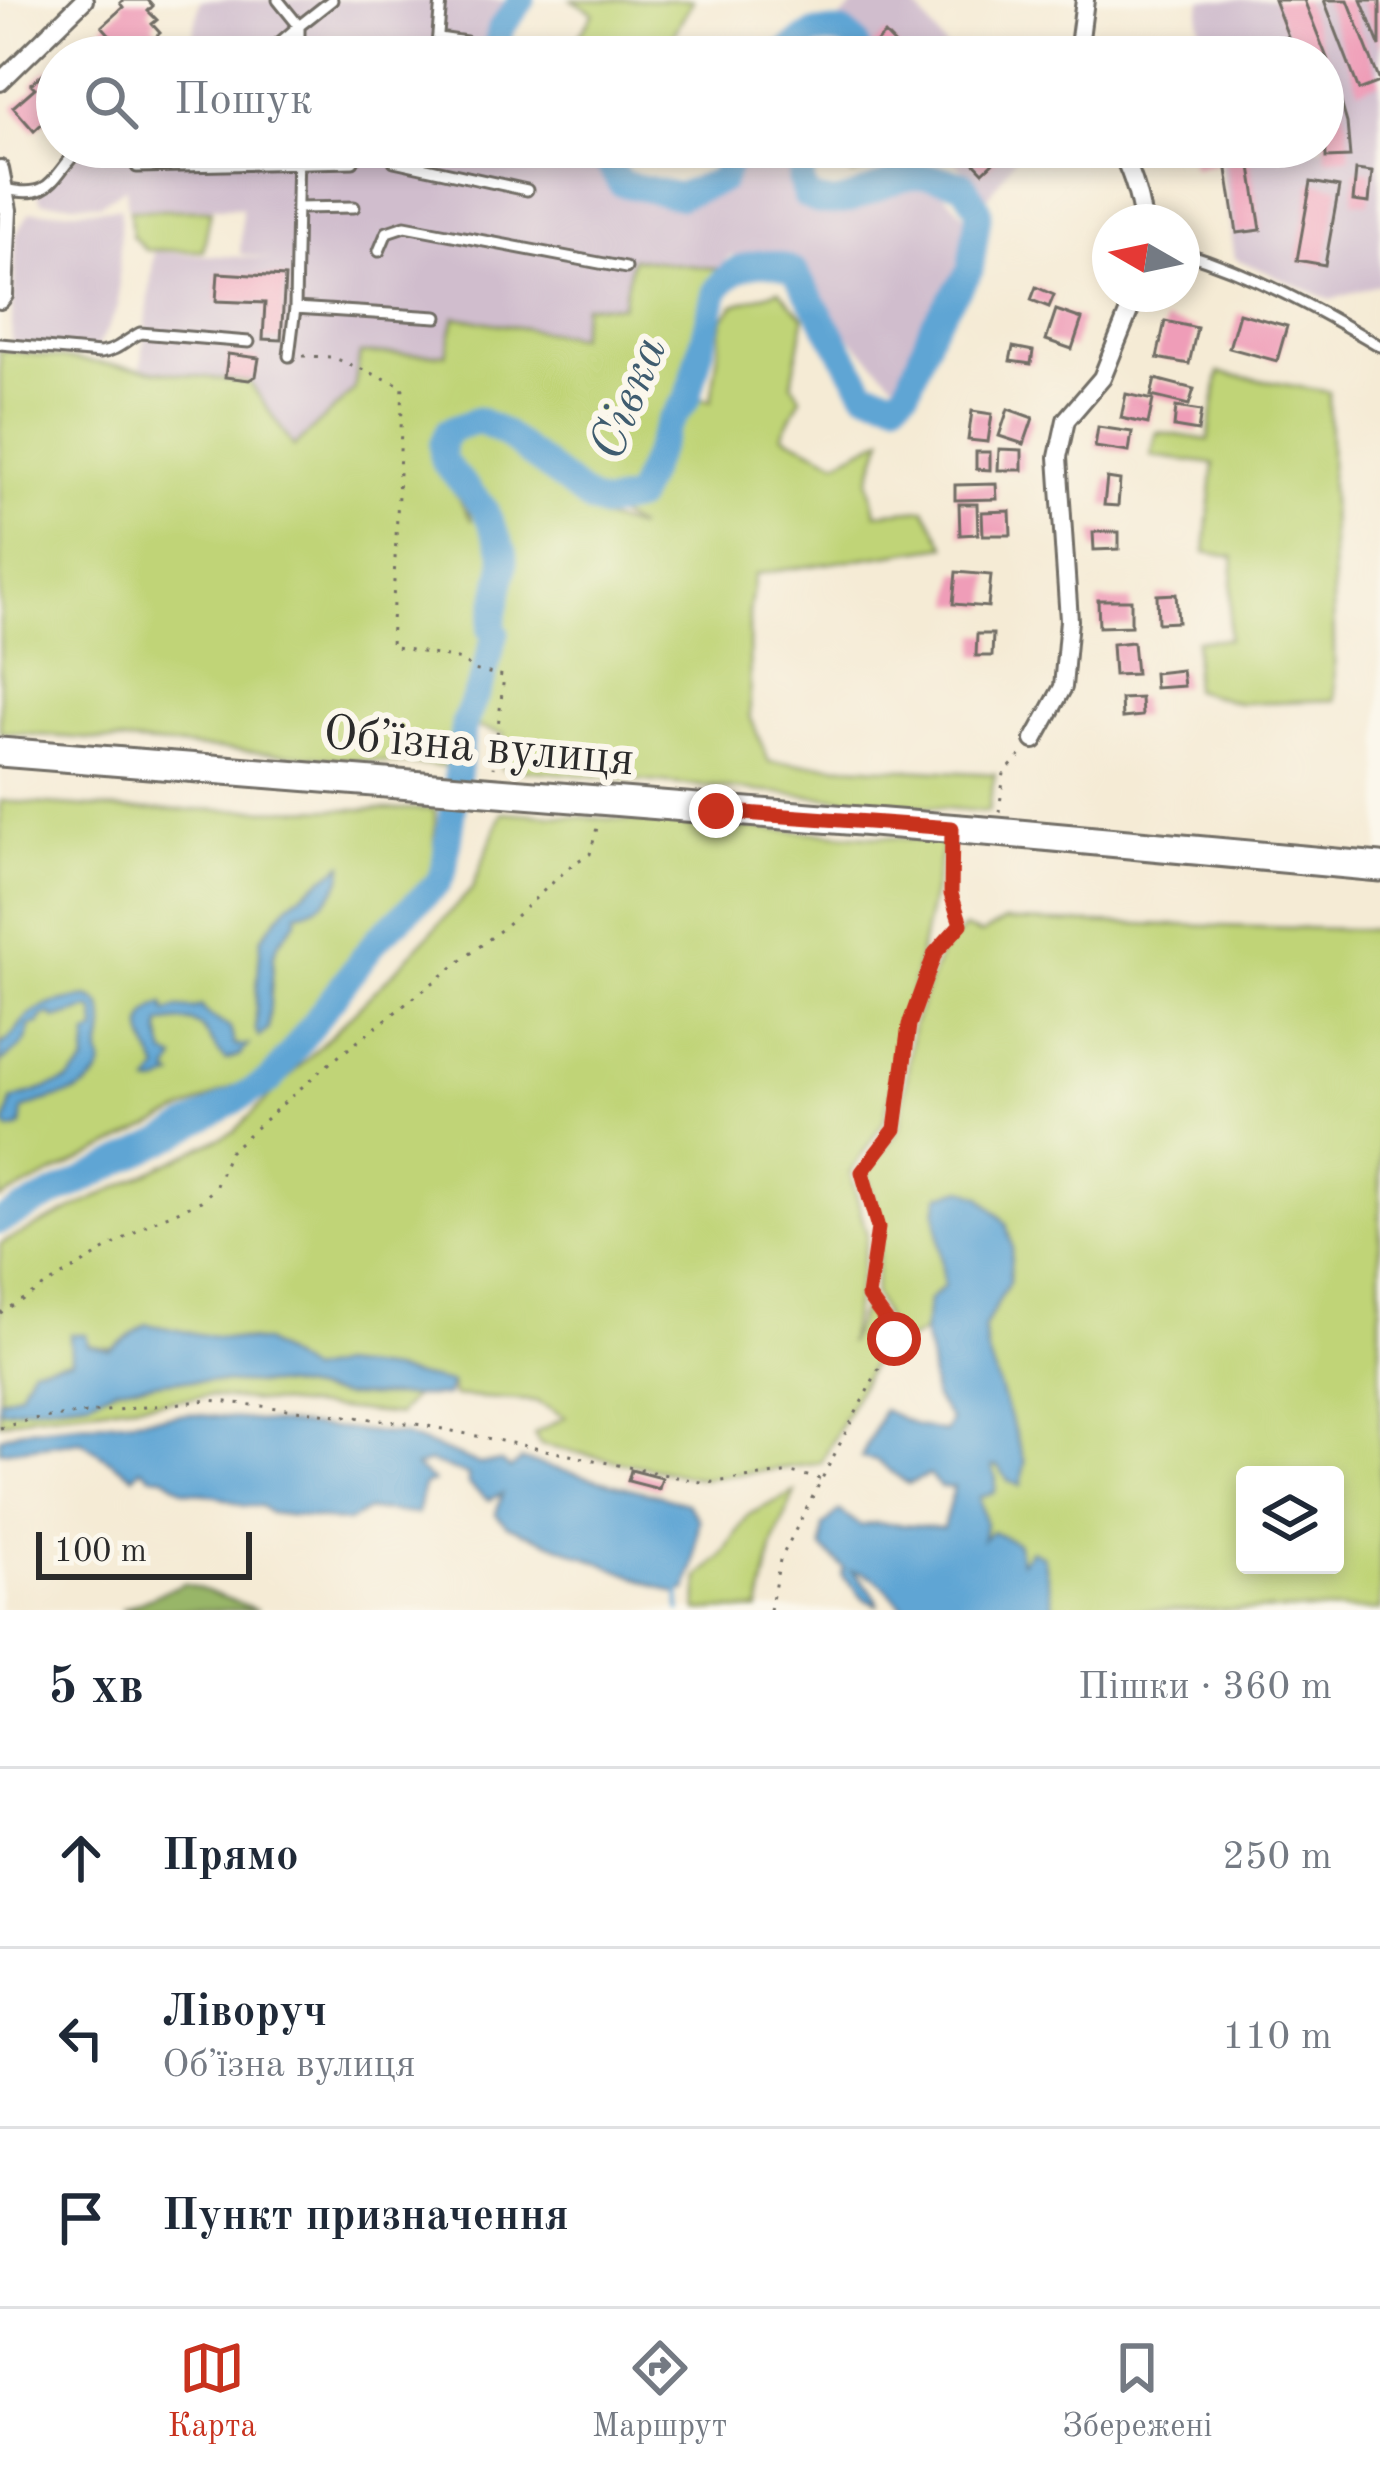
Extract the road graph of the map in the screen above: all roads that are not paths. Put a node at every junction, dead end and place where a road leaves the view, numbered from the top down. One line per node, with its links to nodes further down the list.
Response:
1 (84, 0): 7 (street)
2 (278, 0): 6 (lane)
3 (332, 0): 6 (lane)
4 (441, 0): 10 (lane)
5 (1085, 0): 11 (street)
6 (299, 26): 8 (lane); 9 (lane)
7 (47, 36)
8 (287, 36)
9 (299, 36)
10 (439, 36)
11 (1080, 36)
12 (36, 47): 13 (street)
13 (0, 82)
14 (62, 168): 18 (lane)
15 (297, 168): 22 (lane)
16 (429, 168): 19 (lane)
17 (1130, 168): 20 (street)
18 (2, 179): 26 (street)
19 (527, 190)
20 (1141, 204)
21 (354, 207): 22 (lane)
22 (297, 208): 27 (lane)
23 (379, 251): 25 (lane)
24 (1200, 258): 32 (lane)
25 (626, 268)
26 (0, 300)
27 (295, 308): 29 (lane); 33 (lane)
28 (1129, 312): 34 (street)
29 (437, 317)
30 (249, 342): 31 (lane)
31 (0, 344)
32 (1380, 346)
33 (289, 356)
34 (1034, 740)
35 (0, 752): 36 (main road, Обʼїзна вулиця)
36 (1380, 868)

